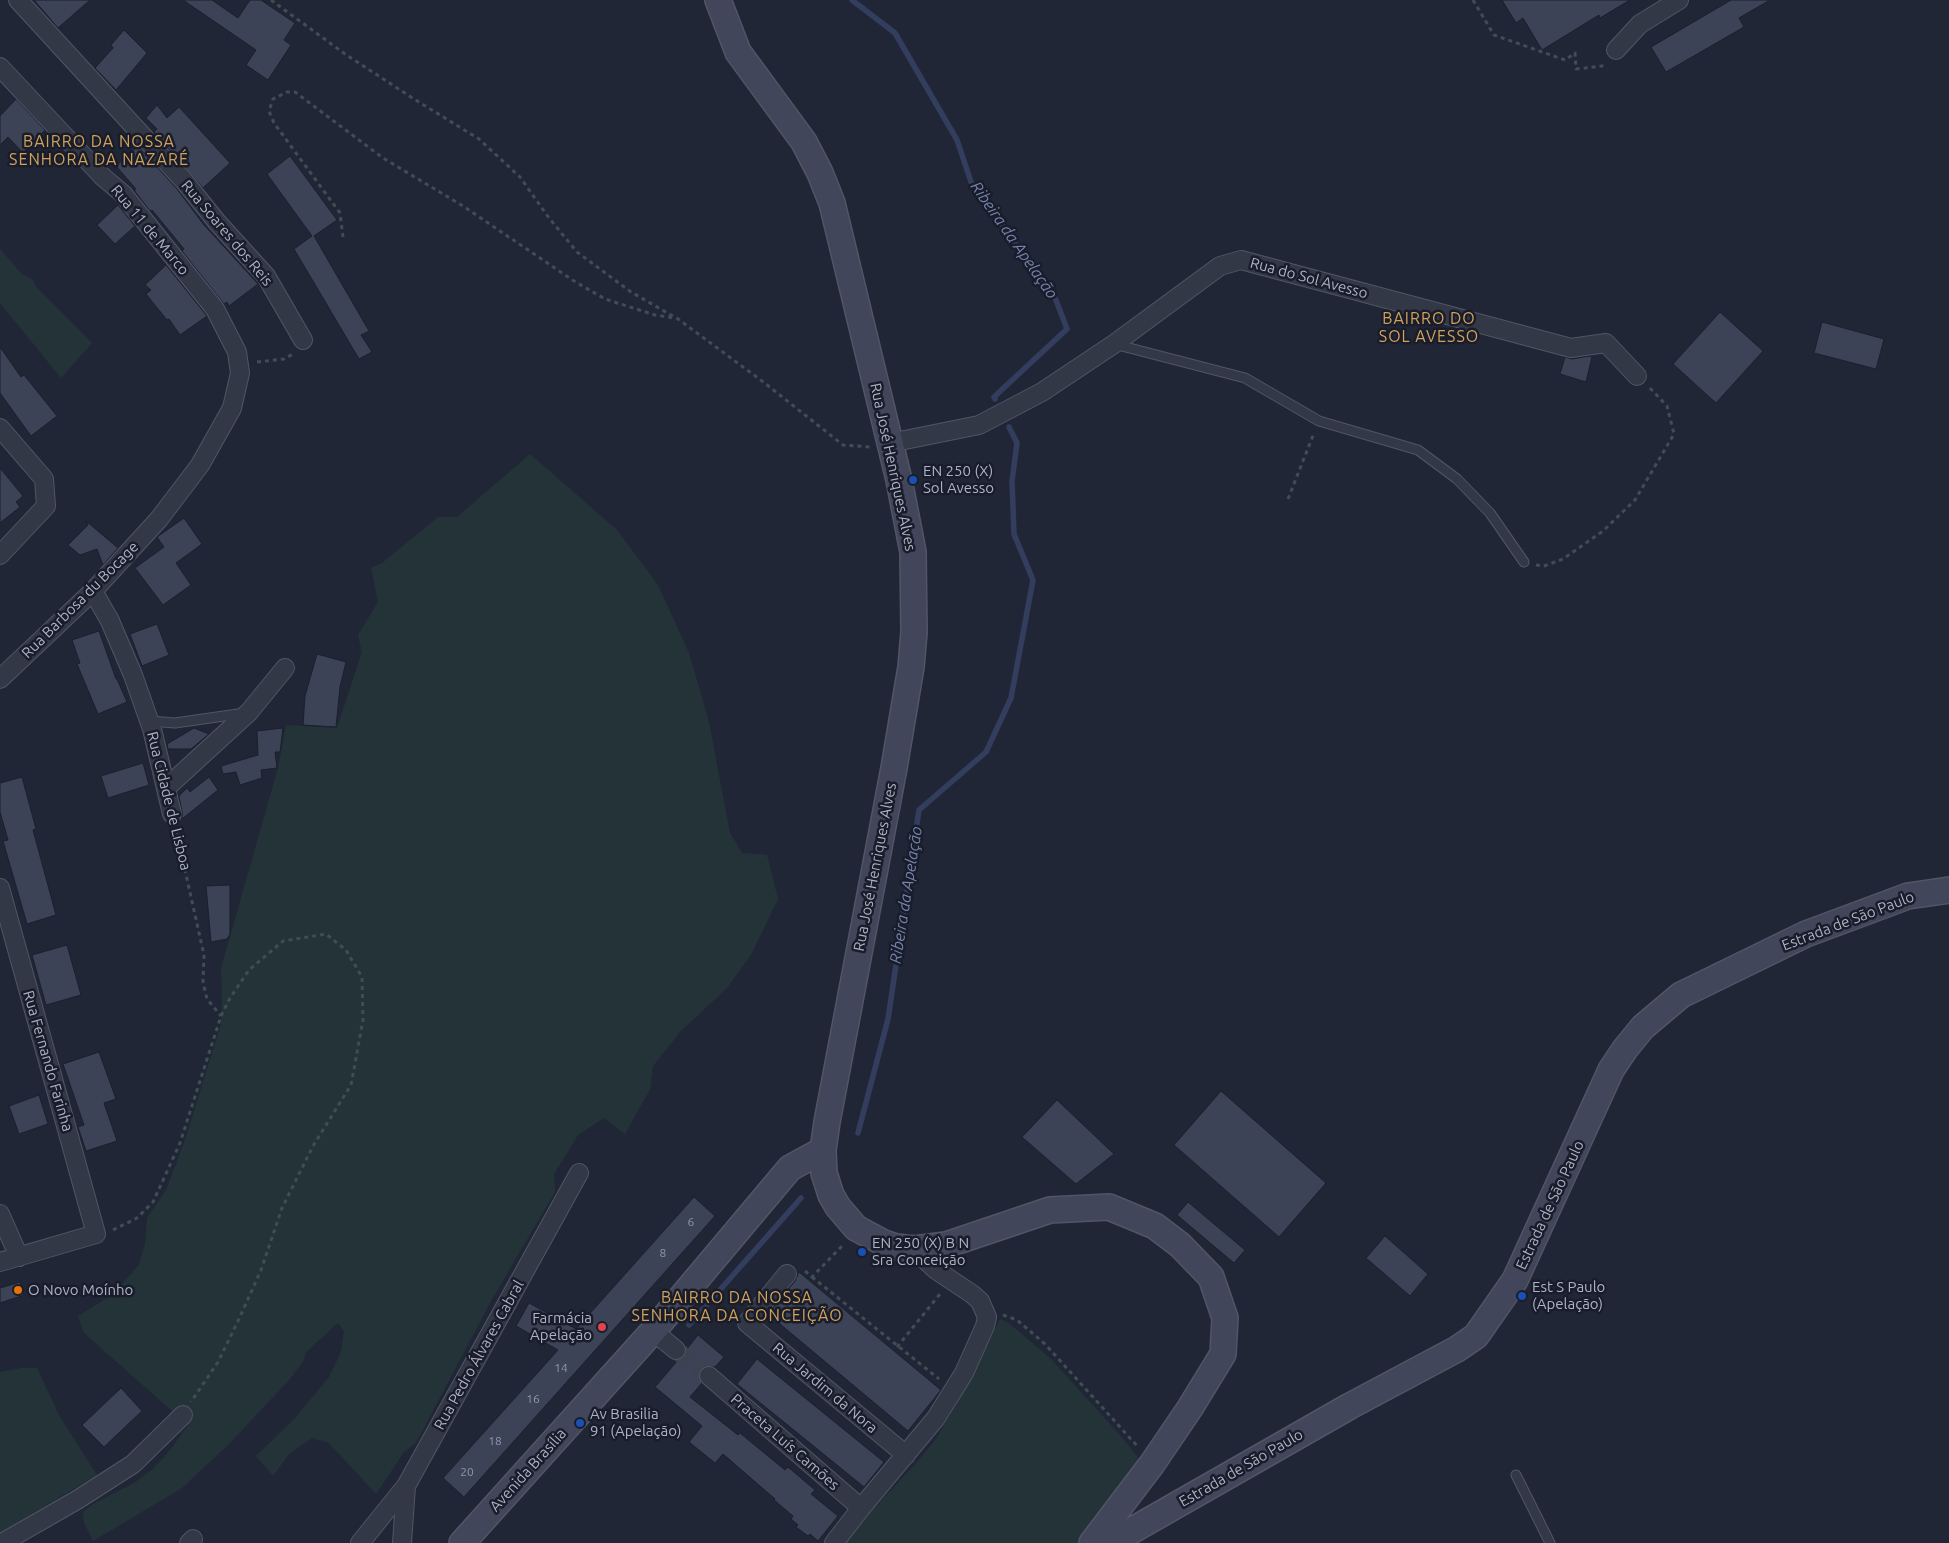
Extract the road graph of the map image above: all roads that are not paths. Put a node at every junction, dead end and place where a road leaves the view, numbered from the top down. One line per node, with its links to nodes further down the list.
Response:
1 (18, 0): 6 (street, Rua Soares dos Reis)
2 (718, 0): 11 (main road, Rua José Henriques Alves)
3 (1679, 0): 4 (street)
4 (1616, 50)
5 (0, 66): 8 (street, Rua 11 de Marco)
6 (304, 340)
7 (1114, 344): 9 (street, Rua do Sol Avesso); 11 (street, Rua do Sol Avesso); 13 (lane)
8 (239, 366): 14 (street, Rua Barbosa du Bocage)
9 (1638, 376)
10 (0, 428): 12 (street)
11 (890, 443): 23 (main road, Rua José Henriques Alves)
12 (0, 554)
13 (1524, 562)
14 (93, 591): 16 (street, Rua Barbosa du Bocage); 18 (street, Rua Cidade de Lisboa)
15 (285, 668): 17 (street)
16 (0, 679)
17 (250, 712): 18 (lane); 19 (street)
18 (149, 721): 19 (street, Rua Cidade de Lisboa)
19 (166, 788): 20 (street, Rua Cidade de Lisboa)
20 (172, 814)
21 (0, 888): 27 (street, Rua Fernando Farinha)
22 (1949, 890): 44 (main road, Estrada de São Paulo)
23 (824, 1161): 26 (main road); 30 (main road, Avenida Brasília)
24 (579, 1173): 36 (street, Rua Pedro Álvares Cabral)
25 (0, 1214): 27 (street)
26 (914, 1249): 34 (street); 43 (main road)
27 (19, 1257): 28 (street)
28 (0, 1262)
29 (787, 1274): 34 (street, Rua Jardim da Nora)
30 (653, 1331): 31 (street); 41 (main road, Avenida Brasília)
31 (676, 1350)
32 (709, 1376): 37 (street, Praceta Luís Camões)
33 (182, 1414): 38 (street)
34 (906, 1455): 37 (street)
35 (1516, 1475): 45 (lane)
36 (406, 1486): 39 (street); 40 (street, Rua Pedro Álvares Cabral)
37 (861, 1508): 42 (street)
38 (2, 1543)
39 (360, 1543)
40 (402, 1543)
41 (462, 1543)
42 (834, 1543)
43 (1092, 1543)
44 (1110, 1543)
45 (1550, 1543)

